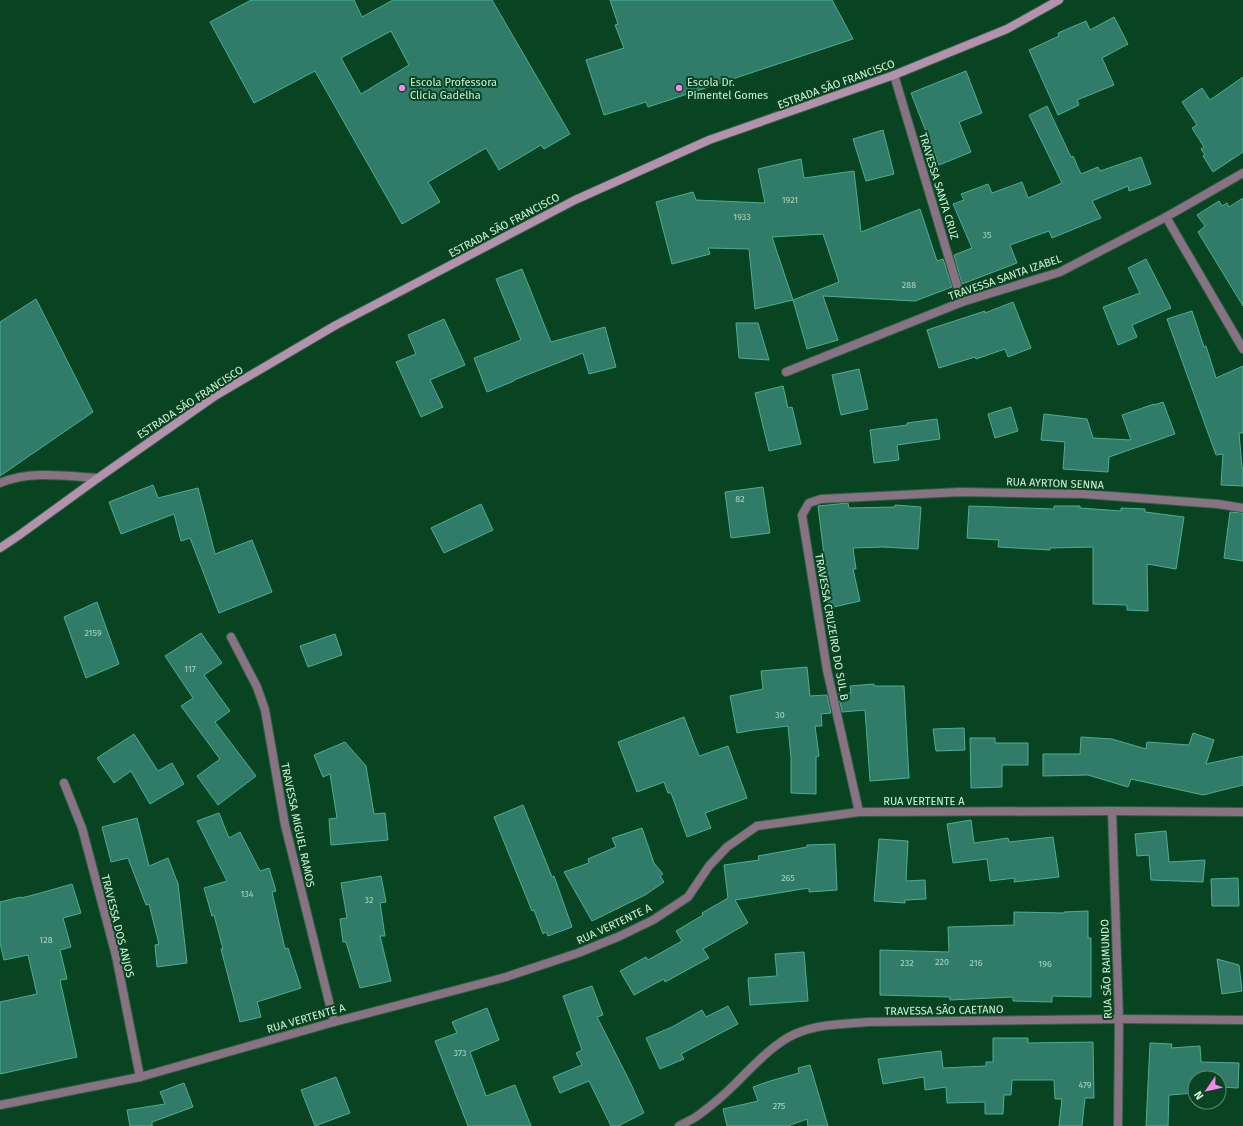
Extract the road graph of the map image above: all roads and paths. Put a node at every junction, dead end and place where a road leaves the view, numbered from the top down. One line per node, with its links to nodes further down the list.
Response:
1 (1059, 0): 2 (street, ESTRADA SÃO FRANCISCO)
2 (894, 75): 5 (street, TRAVESSA SANTA CRUZ); 8 (street, ESTRADA SÃO FRANCISCO)
3 (1243, 173): 4 (street, TRAVESSA SANTA IZABEL)
4 (1166, 218): 5 (street, TRAVESSA SANTA IZABEL); 6 (street)
5 (962, 302): 7 (street, TRAVESSA SANTA IZABEL)
6 (1243, 349)
7 (786, 372)
8 (98, 478): 9 (street); 12 (street, ESTRADA SÃO FRANCISCO)
9 (0, 483)
10 (866, 497): 11 (street, RUA AYRTON SENNA); 16 (street, TRAVESSA CRUZEIRO DO SUL B)
11 (1243, 508)
12 (0, 548)
13 (231, 637): 20 (street, TRAVESSA MIGUEL RAMOS)
14 (64, 783): 21 (street, TRAVESSA DOS ANJOS)
15 (1112, 811): 16 (street, RUA VERTENTE A); 17 (street, RUA VERTENTE A); 18 (street, RUA SÃO RAIMUNDO)
16 (859, 812): 20 (street, RUA VERTENTE A)
17 (1243, 812)
18 (1119, 1019): 19 (street, TRAVESSA SÃO CAETANO); 23 (street, TRAVESSA SÃO CAETANO); 24 (street, RUA SÃO RAIMUNDO)
19 (1243, 1020)
20 (334, 1022): 21 (street, RUA VERTENTE A)
21 (140, 1077): 22 (street, RUA VERTENTE A)
22 (0, 1105)
23 (679, 1126)
24 (1118, 1126)

